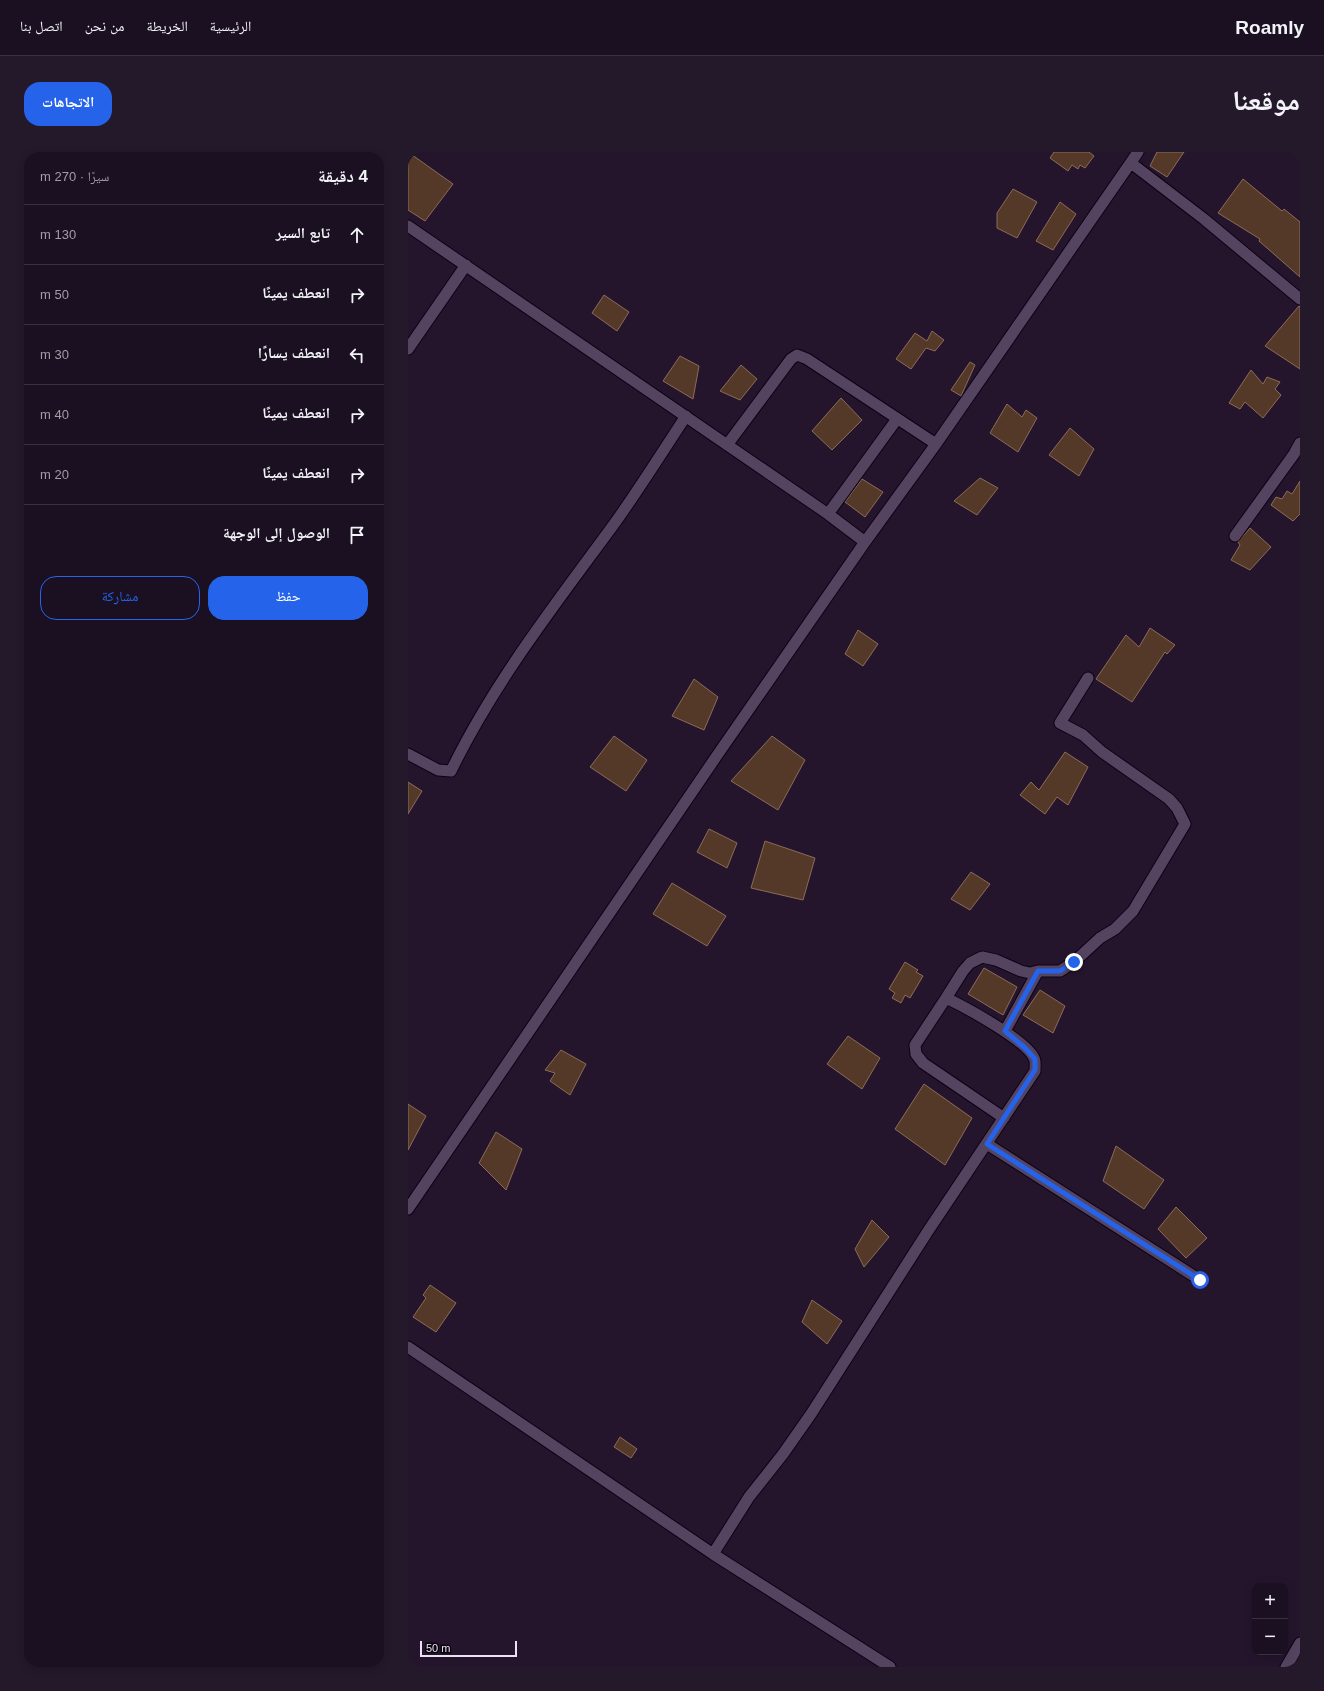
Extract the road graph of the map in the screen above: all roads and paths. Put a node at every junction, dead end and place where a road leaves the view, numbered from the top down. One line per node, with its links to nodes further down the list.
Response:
1 (1138, 152): 2 (street)
2 (1131, 163): 5 (street); 10 (street)
3 (408, 226): 4 (street)
4 (466, 265): 6 (street); 7 (street)
5 (1300, 299)
6 (408, 350)
7 (686, 416): 11 (street); 16 (street)
8 (897, 419): 10 (street); 11 (street); 12 (street)
9 (1300, 443): 13 (street)
10 (936, 444): 14 (street)
11 (727, 445): 12 (street)
12 (828, 514): 14 (street)
13 (1235, 536)
14 (865, 542): 22 (street)
15 (1088, 678): 17 (street)
16 (408, 754)
17 (1038, 971): 18 (street); 19 (street)
18 (946, 998): 19 (street); 20 (street)
19 (1005, 1031): 20 (street)
20 (1004, 1118): 21 (street)
21 (987, 1144): 23 (street); 25 (street)
22 (408, 1210)
23 (1200, 1280)
24 (408, 1347): 25 (street)
25 (713, 1554): 27 (street)
26 (1300, 1644): 28 (street)
27 (890, 1667)
28 (1286, 1667)

